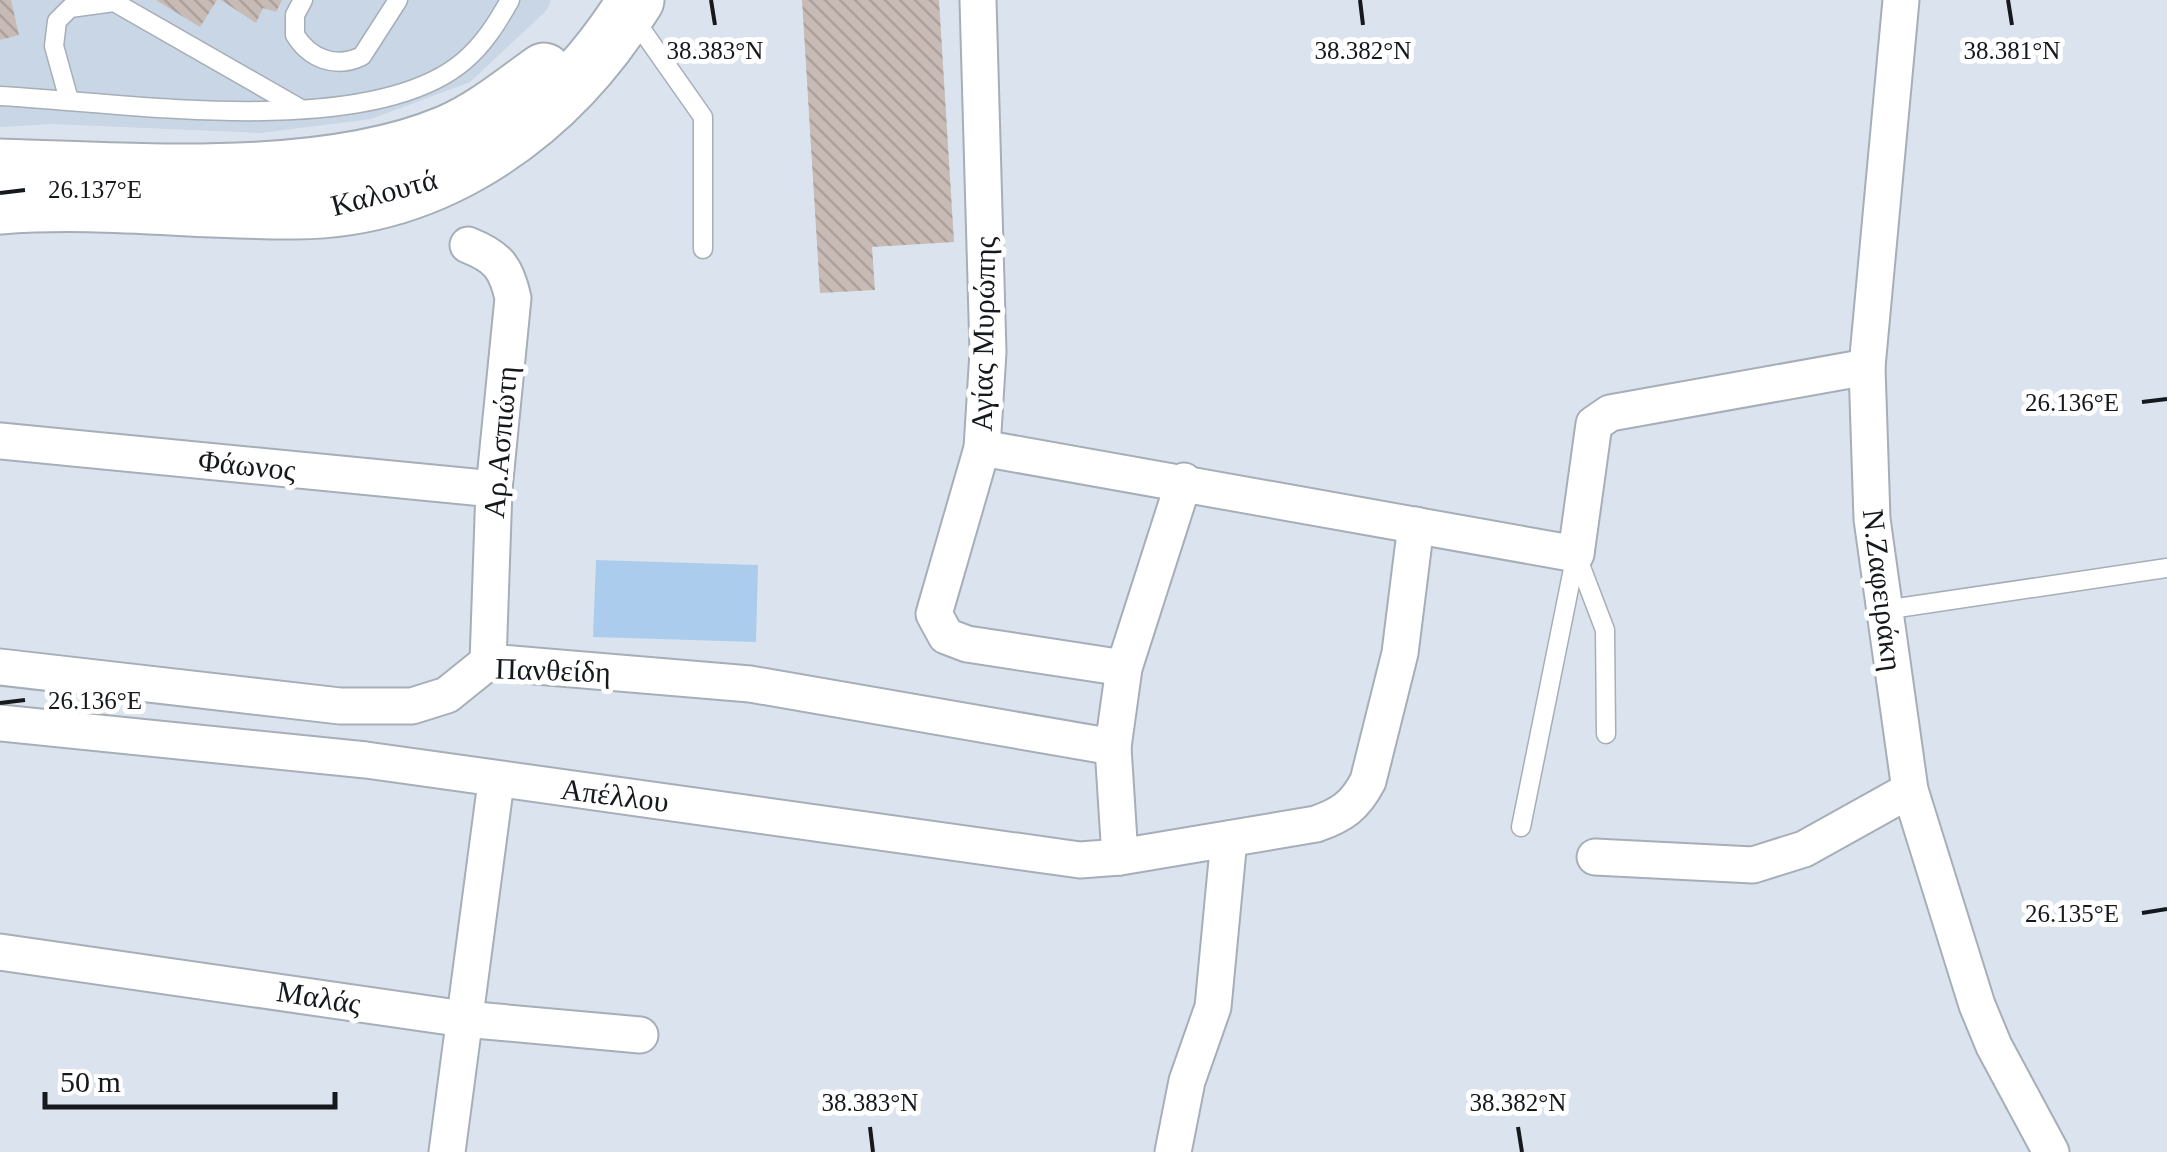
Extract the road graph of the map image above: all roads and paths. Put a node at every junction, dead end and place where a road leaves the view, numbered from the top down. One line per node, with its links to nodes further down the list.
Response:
1 (303, 0): 2 (lane)
2 (398, 0)
3 (510, 0): 9 (lane)
4 (978, 0): 15 (street, Αγίας Μυρώπης)
5 (1901, 0): 13 (street, Ν.Ζαφειράκη)
6 (623, 4): 10 (main road, Καλουτά); 12 (lane)
7 (0, 96): 8 (lane)
8 (69, 100): 9 (lane); 9 (lane)
9 (304, 110)
10 (2, 187)
11 (468, 245): 17 (street, Αρ.Ασπιώτη)
12 (703, 249)
13 (1866, 367): 19 (street); 21 (street, Ν.Ζαφειράκη)
14 (0, 441): 17 (street, Φάωνος)
15 (982, 448): 16 (street); 24 (street, Αγίας Μυρώπης)
16 (1184, 481): 18 (street); 24 (street)
17 (494, 489): 22 (street, Αρ.Ασπιώτη)
18 (1416, 525): 19 (street); 31 (street, Απέλλου)
19 (1576, 554): 26 (lane); 30 (lane)
20 (2167, 568): 21 (lane)
21 (1884, 610): 29 (street, Ν.Ζαφειράκη)
22 (488, 662): 23 (street, Πανθείδη); 27 (street, Πανθείδη)
23 (0, 667)
24 (1124, 668): 27 (street)
25 (0, 723): 28 (street, Απέλλου)
26 (1606, 734)
27 (1113, 747): 32 (street)
28 (496, 782): 32 (street, Απέλλου); 35 (street)
29 (1910, 790): 33 (street); 39 (street, Ν.Ζαφειράκη)
30 (1521, 826)
31 (1229, 839): 32 (street, Απέλλου); 38 (street)
32 (1120, 857)
33 (1595, 857)
34 (0, 952): 35 (street, Μαλάς)
35 (464, 1019): 36 (street, Μαλάς); 37 (street)
36 (640, 1035)
37 (446, 1152)
38 (1172, 1152)
39 (2051, 1152)

